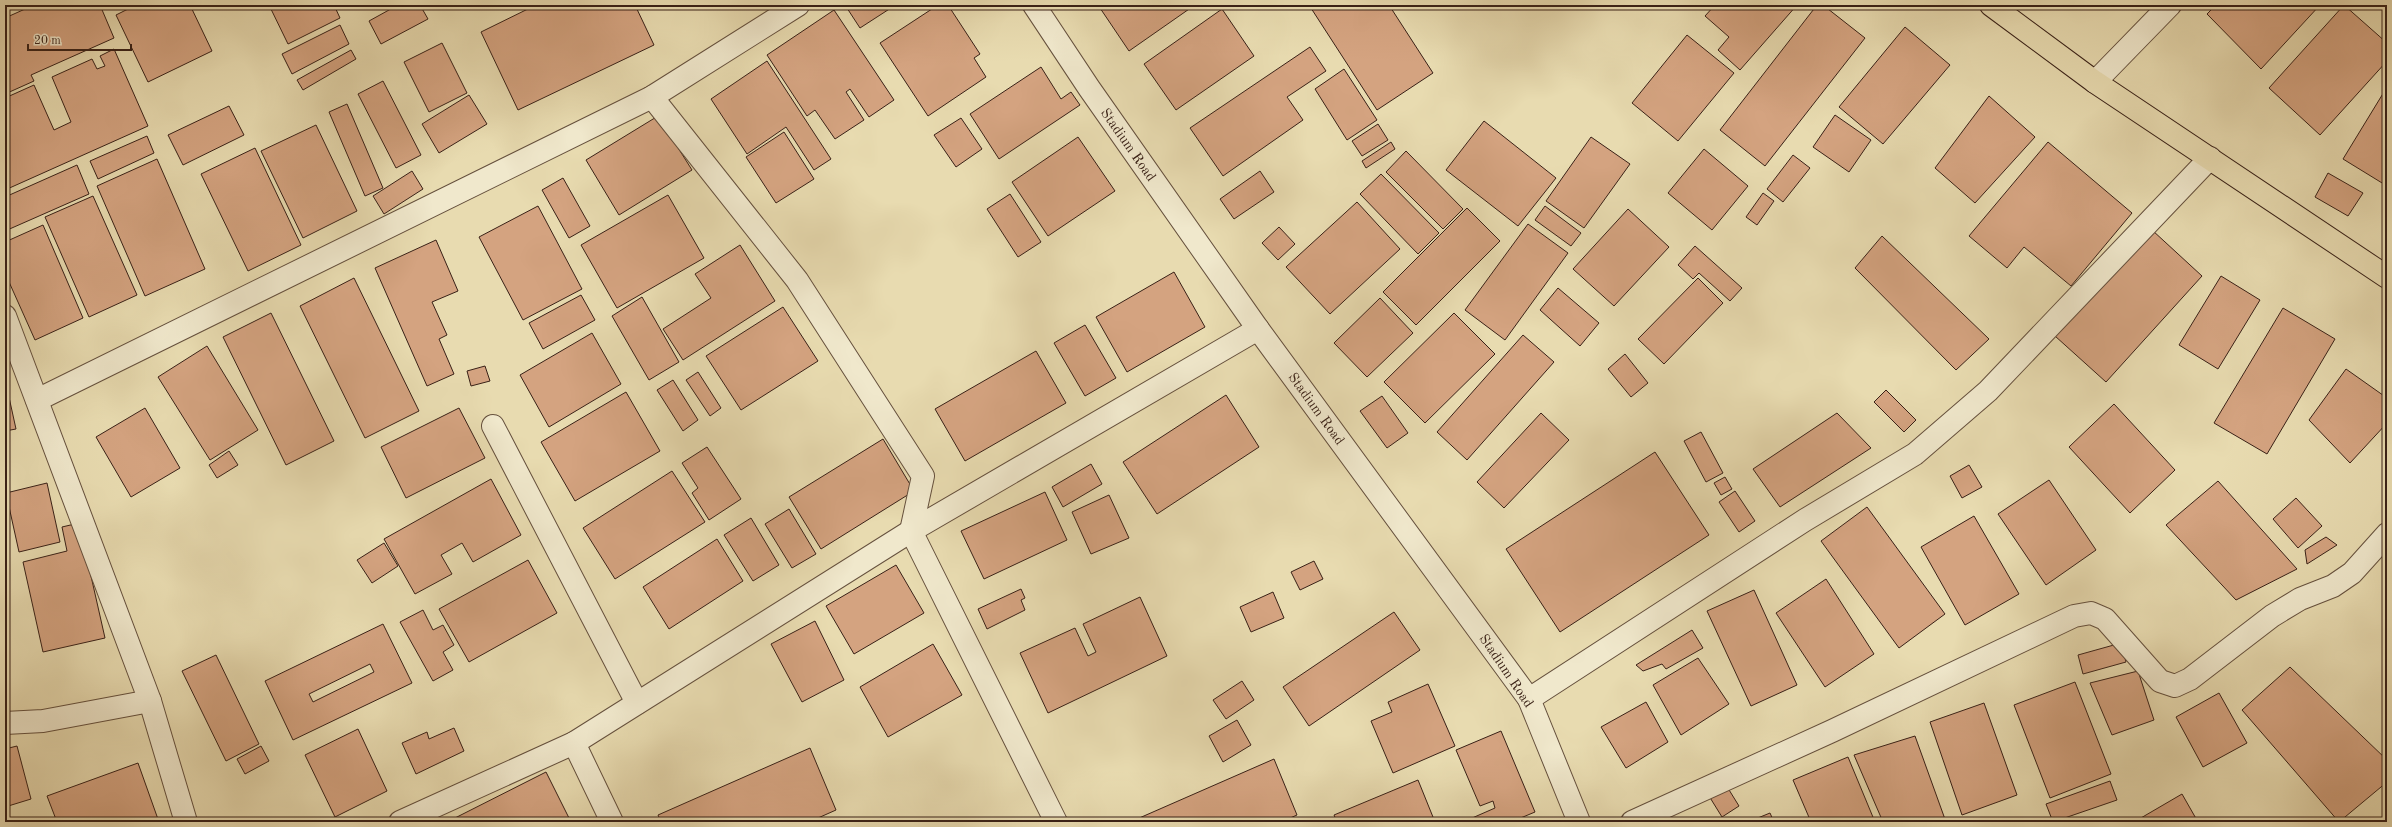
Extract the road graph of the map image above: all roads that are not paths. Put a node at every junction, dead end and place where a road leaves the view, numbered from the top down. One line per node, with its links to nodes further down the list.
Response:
1 (798, 5): 6 (street)
2 (1034, 5): 10 (street, Stadium Road)
3 (2170, 5): 5 (street)
4 (1998, 7): 5 (main road)
5 (2095, 82): 7 (main road)
6 (652, 98): 11 (street); 13 (street)
7 (2210, 158): 8 (main road); 15 (street)
8 (2387, 277)
9 (5, 316): 11 (street)
10 (1258, 329): 13 (street); 15 (street, Stadium Road)
11 (37, 400): 16 (street)
12 (493, 426): 17 (street)
13 (912, 531): 17 (street); 23 (street)
14 (2387, 534): 25 (street)
15 (1529, 698): 24 (street, Stadium Road)
16 (150, 701): 18 (street); 20 (street)
17 (637, 703): 19 (street)
18 (5, 723)
19 (574, 743): 21 (street); 22 (street)
20 (186, 822)
21 (400, 822)
22 (612, 822)
23 (1056, 822)
24 (1579, 822)
25 (1632, 822)

